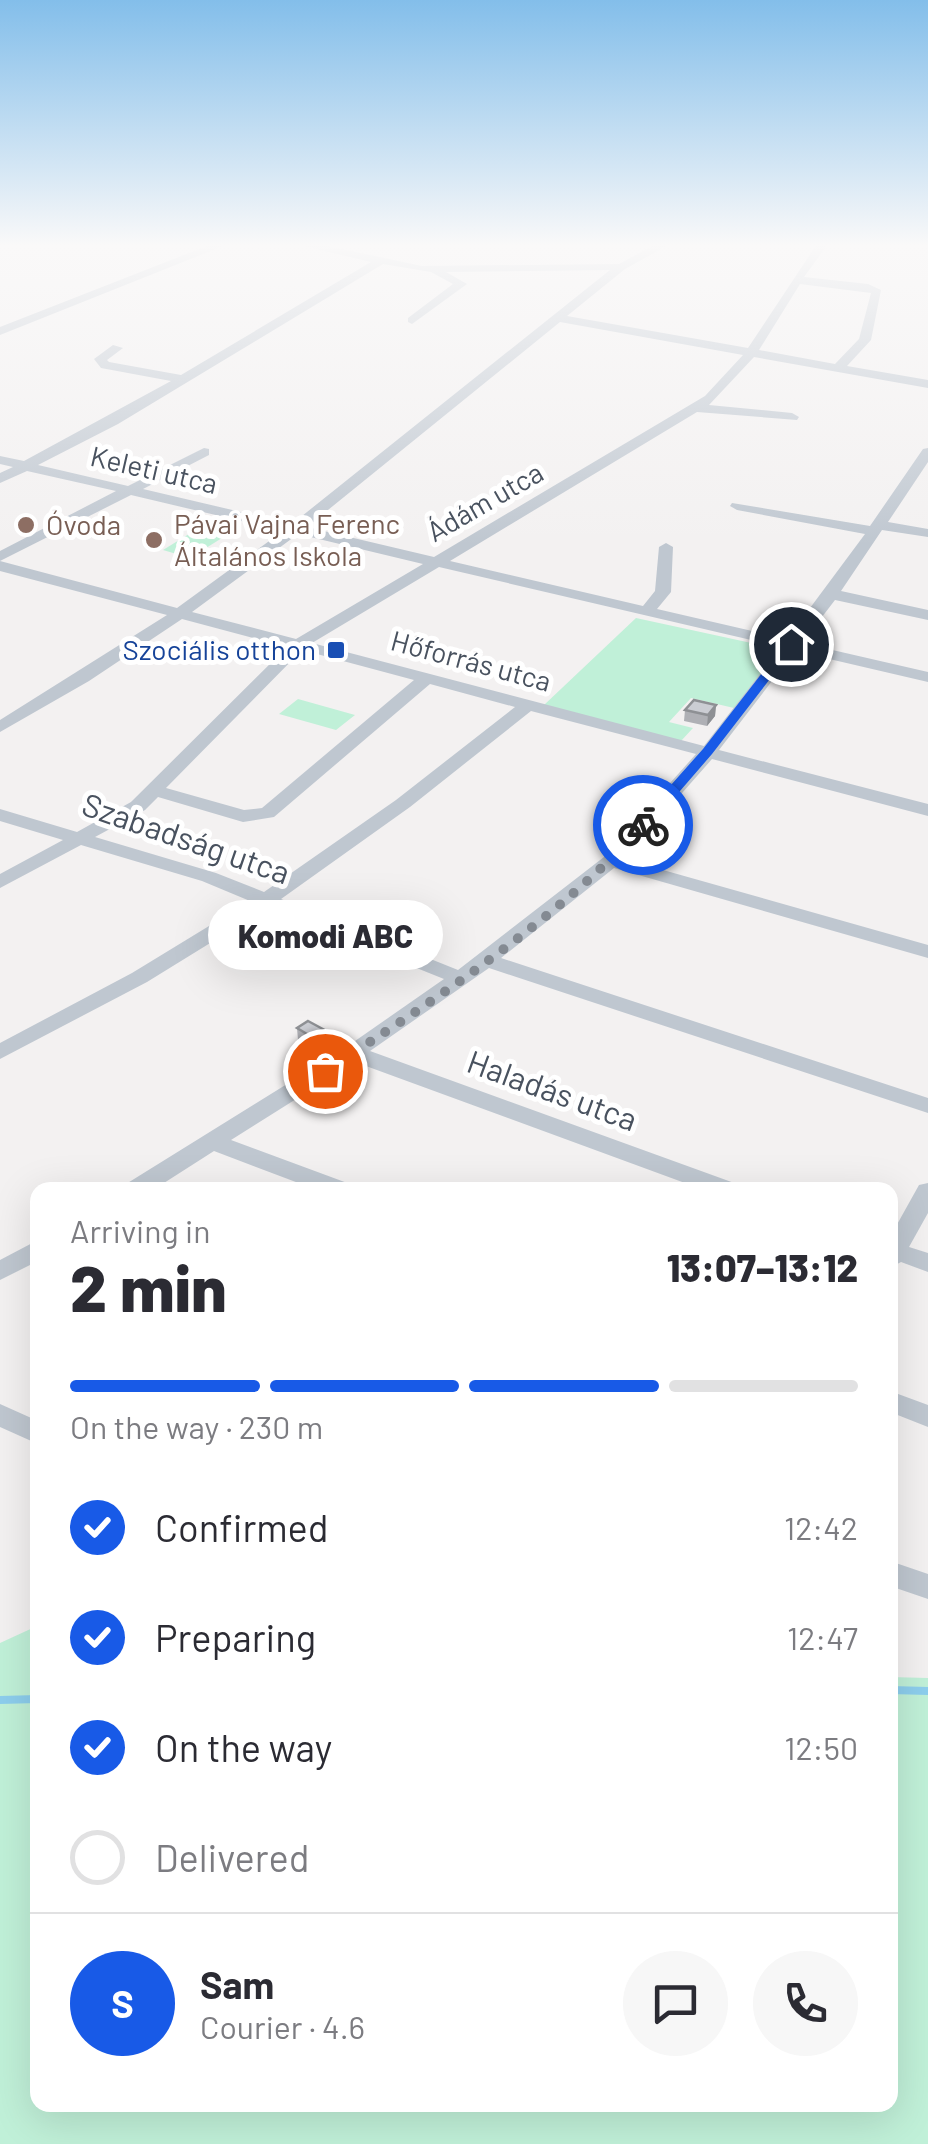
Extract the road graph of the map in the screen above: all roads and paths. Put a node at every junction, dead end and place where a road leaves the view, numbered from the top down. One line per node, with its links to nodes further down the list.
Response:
1 (243, 344): 9 (street)
2 (524, 344): 20 (street)
3 (701, 344): 7 (street)
4 (757, 344): 7 (street, Ádám utca)
5 (862, 344): 8 (street)
6 (117, 348): 9 (street)
7 (751, 353): 8 (street); 11 (street, Ádám utca)
8 (838, 368): 10 (street)
9 (184, 379): 16 (street)
10 (928, 384)
11 (696, 408): 12 (street); 25 (street, Ádám utca)
12 (792, 417)
13 (204, 452): 18 (street)
14 (927, 454): 21 (street)
15 (0, 460): 16 (street, Keleti utca)
16 (26, 466): 17 (street); 18 (street, Keleti utca)
17 (0, 479)
18 (132, 490): 20 (street, Keleti utca); 24 (street)
19 (737, 506): 21 (street)
20 (293, 528): 25 (street, Keleti utca); 29 (street)
21 (878, 528): 22 (street); 27 (street)
22 (928, 533)
23 (666, 547): 28 (street)
24 (0, 558)
25 (438, 561): 28 (street, Keleti utca); 31 (street, Ádám utca)
26 (0, 566): 29 (street, Hőforrás utca)
27 (831, 594): 30 (street); 32 (street)
28 (647, 611): 32 (street, Keleti utca)
29 (183, 614): 31 (street, Hőforrás utca); 36 (street)
30 (928, 615)
31 (299, 644): 34 (street, Hőforrás utca); 38 (street, Ádám utca)
32 (791, 644): 33 (street, Keleti utca); 37 (street)
33 (928, 677)
34 (426, 678): 35 (street, Hőforrás utca); 38 (street)
35 (527, 705): 37 (street, Hőforrás utca); 44 (street)
36 (0, 727)
37 (708, 752): 39 (street, Hőforrás utca); 42 (street)
38 (154, 790): 41 (street, Ádám utca)
39 (928, 810)
40 (0, 815): 41 (street, Szabadság utca)
41 (83, 838): 43 (street, Ádám utca); 44 (street, Szabadság utca)
42 (611, 861): 45 (street); 46 (street)
43 (0, 882)
44 (267, 899): 47 (street, Szabadság utca); 48 (street)
45 (928, 952)
46 (486, 960): 47 (street); 50 (street)
47 (460, 978): 49 (street)
48 (0, 1052)
49 (353, 1053): 51 (street); 54 (street, Haladás utca)
50 (928, 1106)
51 (214, 1142): 52 (street); 53 (street)
52 (148, 1182)
53 (320, 1182)
54 (706, 1182)
55 (928, 1191): 56 (street)
56 (898, 1241)
57 (30, 1254): 60 (street)
58 (898, 1255): 59 (street)
59 (928, 1263)
60 (0, 1271)
61 (898, 1403): 63 (street)
62 (0, 1414): 64 (street)
63 (928, 1416)
64 (30, 1429)
65 (898, 1576): 66 (street)
66 (928, 1587)

